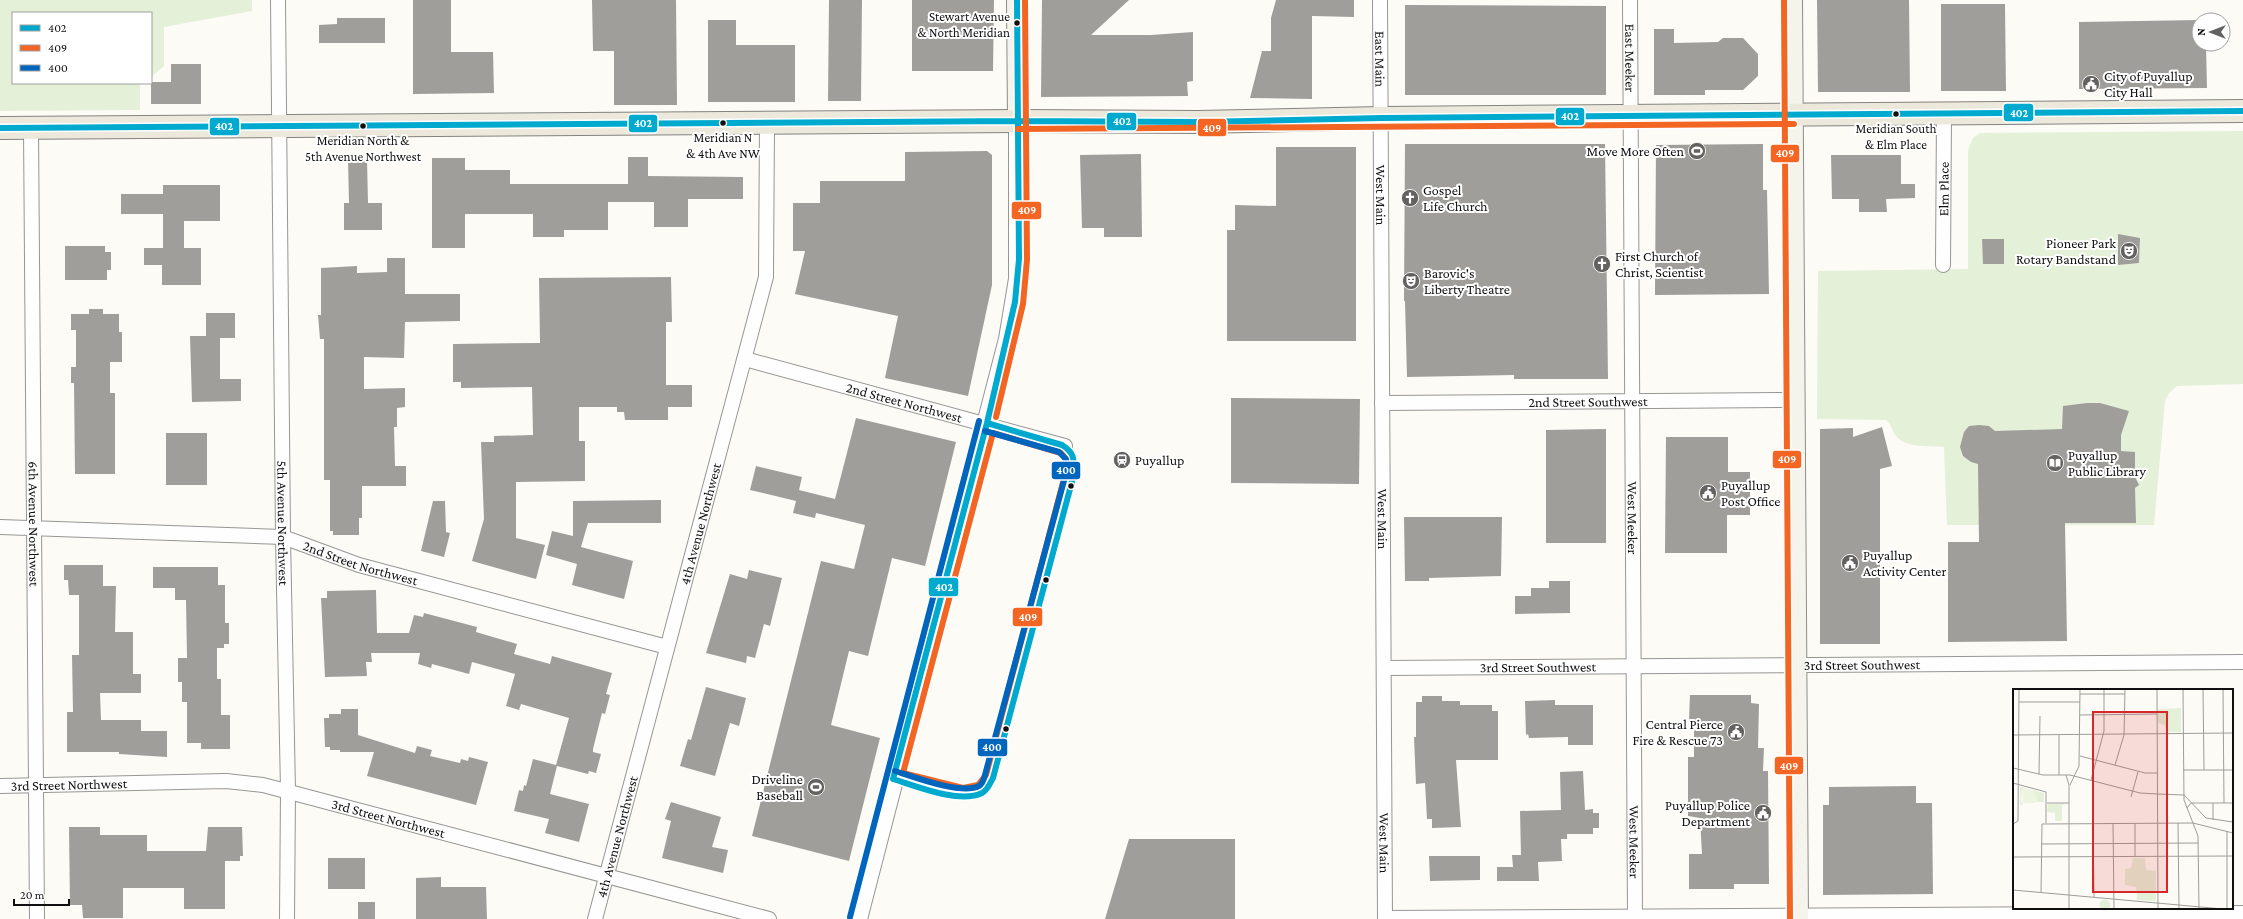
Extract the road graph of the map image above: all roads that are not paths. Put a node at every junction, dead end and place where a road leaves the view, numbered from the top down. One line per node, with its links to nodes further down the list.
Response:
1 (278, 0): 13 (street, 5th Avenue Northwest)
2 (1017, 0): 11 (main road)
3 (1380, 0): 10 (street, East Main)
4 (1630, 0): 8 (street, East Meeker)
5 (1792, 0): 9 (main road)
6 (2243, 111): 7 (main road)
7 (1944, 114): 9 (main road); 16 (street, Elm Place)
8 (1630, 116): 9 (main road); 10 (main road); 19 (street, West Meeker)
9 (1794, 116): 18 (main road)
10 (1381, 118): 11 (main road); 20 (street, West Main)
11 (1018, 121): 12 (main road); 21 (street)
12 (767, 123): 13 (main road); 17 (street, 4th Avenue Northwest)
13 (279, 126): 15 (main road); 25 (street, 5th Avenue Northwest)
14 (0, 128): 15 (main road)
15 (31, 128): 24 (street, 6th Avenue Northwest)
16 (1943, 265)
17 (745, 359): 21 (street, 2nd Street Northwest); 26 (street, 4th Avenue Northwest)
18 (1795, 400): 19 (street, 2nd Street Southwest); 28 (main road)
19 (1631, 401): 20 (street, 2nd Street Southwest); 29 (street, West Meeker)
20 (1382, 403): 30 (street, West Main)
21 (987, 423): 22 (street, 2nd Street Northwest); 42 (street)
22 (1065, 446)
23 (0, 527): 24 (street, 2nd Street Northwest)
24 (33, 527): 25 (street, 2nd Street Northwest); 32 (street, 6th Avenue Northwest)
25 (283, 537): 26 (street, 2nd Street Northwest); 33 (street, 5th Avenue Northwest)
26 (667, 647): 34 (street, 4th Avenue Northwest)
27 (2243, 662): 28 (street, 3rd Street Southwest)
28 (1796, 665): 29 (street, 3rd Street Southwest); 36 (main road)
29 (1634, 666): 30 (street, 3rd Street Southwest); 37 (street, West Meeker)
30 (1384, 668): 43 (street, West Main)
31 (0, 786): 32 (street, 3rd Street Northwest)
32 (36, 786): 33 (street, 3rd Street Northwest); 38 (street, 6th Avenue Northwest)
33 (288, 792): 34 (street, 3rd Street Northwest); 39 (street, 5th Avenue Northwest)
34 (606, 876): 40 (street, 4th Avenue Northwest); 41 (street, 3rd Street Northwest)
35 (2243, 913): 36 (street)
36 (1798, 917): 37 (street)
37 (1635, 918): 43 (street)
38 (36, 919)
39 (287, 919)
40 (595, 919)
41 (769, 919)
42 (858, 919)
43 (1385, 919)

